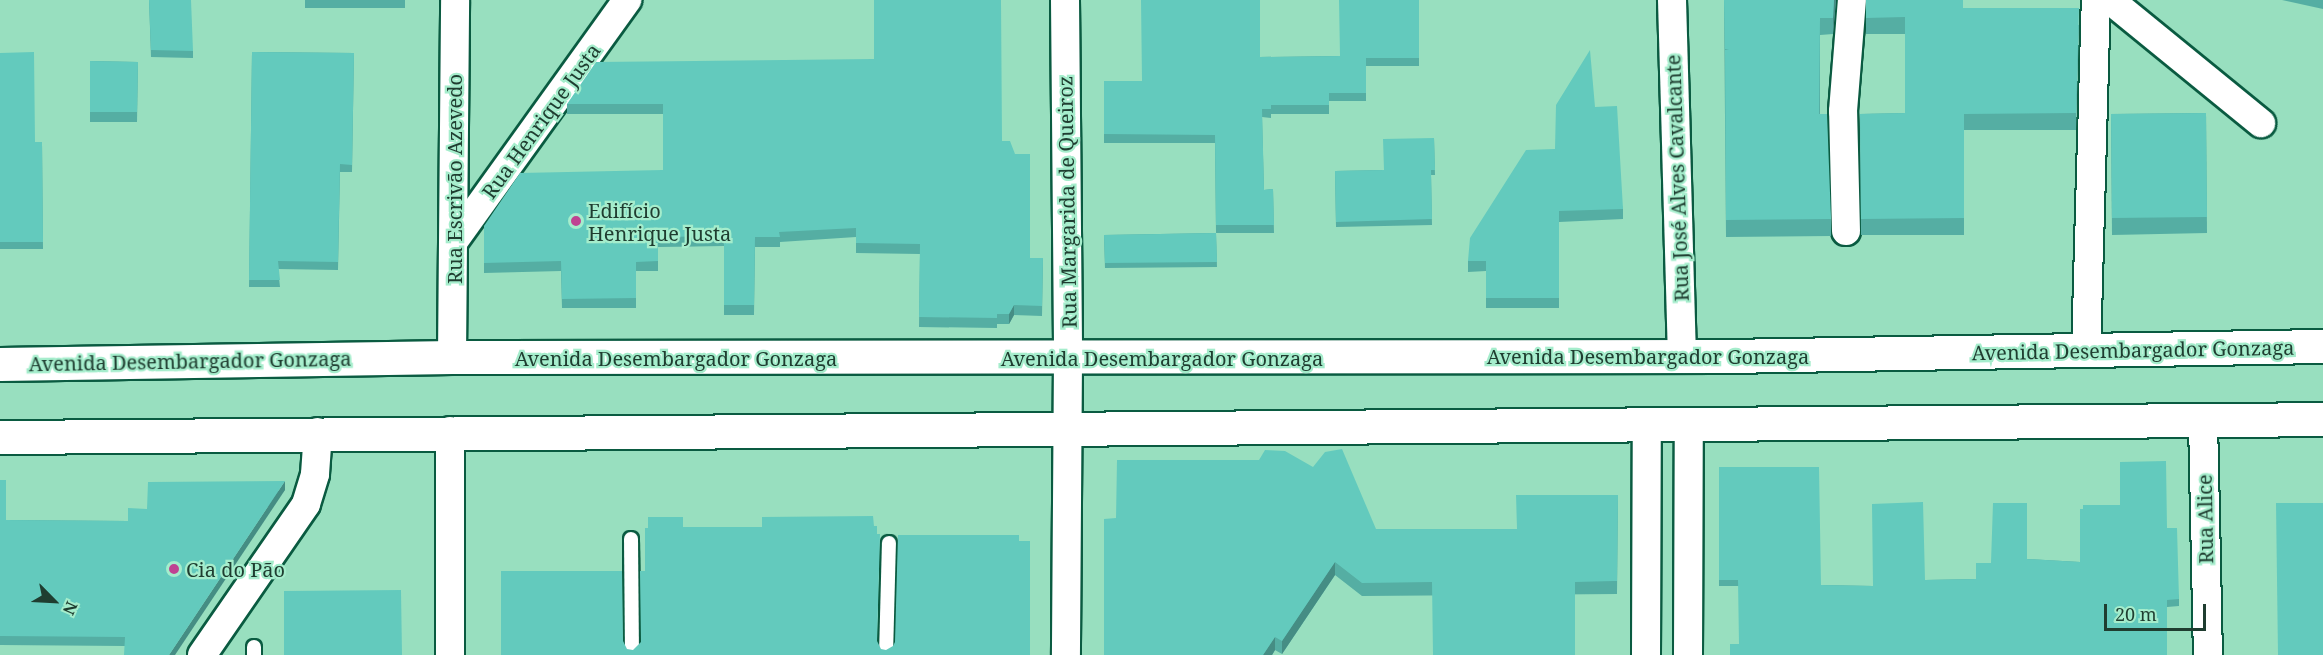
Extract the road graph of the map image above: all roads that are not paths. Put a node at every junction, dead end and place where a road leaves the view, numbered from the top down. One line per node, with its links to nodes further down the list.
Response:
1 (455, 0): 10 (street, Rua Escrivão Azevedo)
2 (627, 0): 10 (street, Rua Henrique Justa)
3 (1065, 0): 15 (street, Rua Margarida de Queiroz)
4 (1672, 0): 13 (street, Rua José Alves Cavalcante)
5 (1852, 0): 9 (street)
6 (2096, 0): 12 (street)
7 (2110, 0): 8 (street)
8 (2261, 123)
9 (1846, 231)
10 (454, 241): 14 (street, Rua Escrivão Azevedo)
11 (2323, 346): 12 (main road, Avenida Desembargador Gonzaga)
12 (2086, 352): 13 (main road, Avenida Desembargador Gonzaga)
13 (1682, 356): 15 (main road, Avenida Desembargador Gonzaga)
14 (452, 357): 15 (main road, Avenida Desembargador Gonzaga); 16 (main road, Avenida Desembargador Gonzaga)
15 (1068, 358): 21 (street, Rua Margarida de Queiroz)
16 (0, 363)
17 (2323, 419): 18 (main road)
18 (2203, 420): 20 (main road); 34 (street, Rua Alice)
19 (1647, 424): 20 (main road); 21 (main road); 32 (street)
20 (1689, 424): 33 (street)
21 (1066, 430): 22 (main road); 31 (street, Rua Margarida de Queiroz)
22 (450, 431): 23 (main road); 28 (street)
23 (318, 432): 24 (main road); 27 (street)
24 (0, 437)
25 (631, 539): 29 (lane)
26 (889, 543): 30 (lane)
27 (202, 655)
28 (450, 655)
29 (632, 655)
30 (886, 655)
31 (1066, 655)
32 (1647, 655)
33 (1688, 655)
34 (2208, 655)

